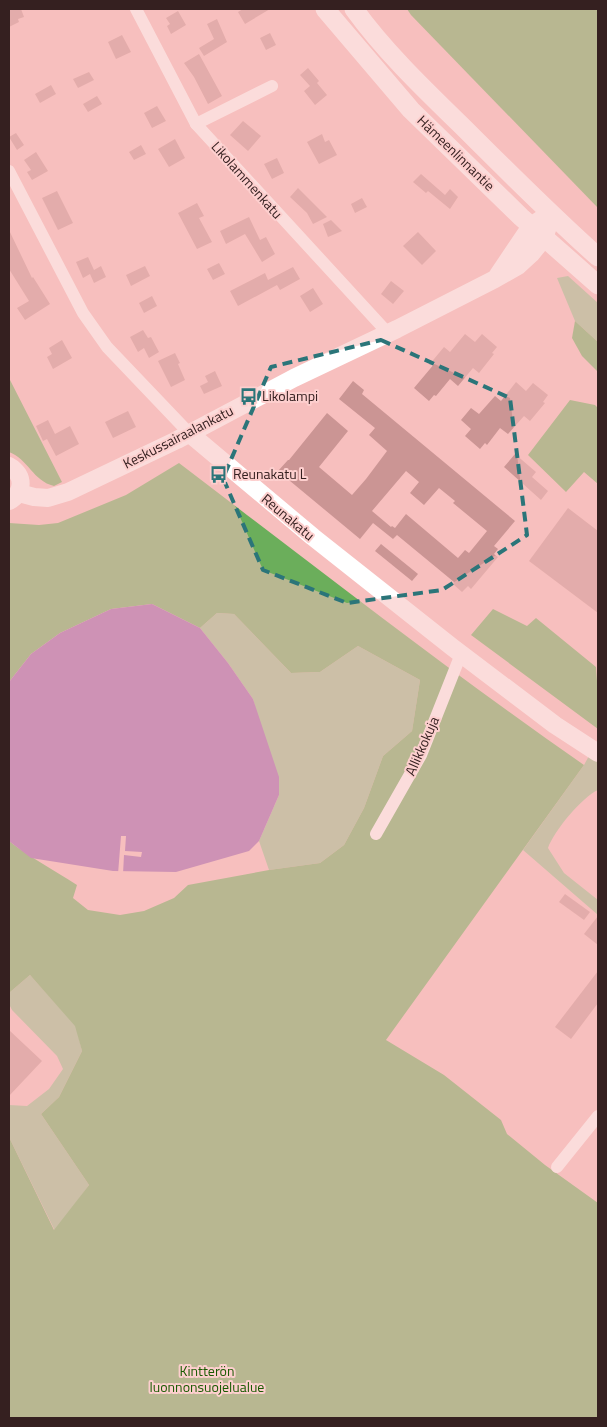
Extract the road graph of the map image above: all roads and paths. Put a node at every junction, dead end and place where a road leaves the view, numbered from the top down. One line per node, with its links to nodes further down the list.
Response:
1 (136, 9): 5 (street, Likolammenkatu)
2 (325, 9): 8 (main road, Hämeenlinnantie)
3 (354, 9): 7 (main road, Hämeenlinnantie)
4 (272, 86): 5 (street)
5 (196, 124): 11 (street, Likolammenkatu)
6 (9, 171): 12 (street, Reunakatu)
7 (552, 215): 8 (street, Keskussairaalankatu); 9 (main road, Hämeenlinnantie)
8 (538, 232): 10 (main road, Hämeenlinnantie); 11 (street, Keskussairaalankatu)
9 (598, 257)
10 (598, 285)
11 (387, 332): 12 (street, Keskussairaalankatu)
12 (189, 432): 14 (street, Keskussairaalankatu); 15 (street, Reunakatu)
13 (9, 466): 14 (street)
14 (14, 497)
15 (462, 654): 16 (street, Reunakatu); 17 (street, Allikkokuja)
16 (598, 753)
17 (376, 834)
18 (598, 1116): 19 (street)
19 (557, 1167)

